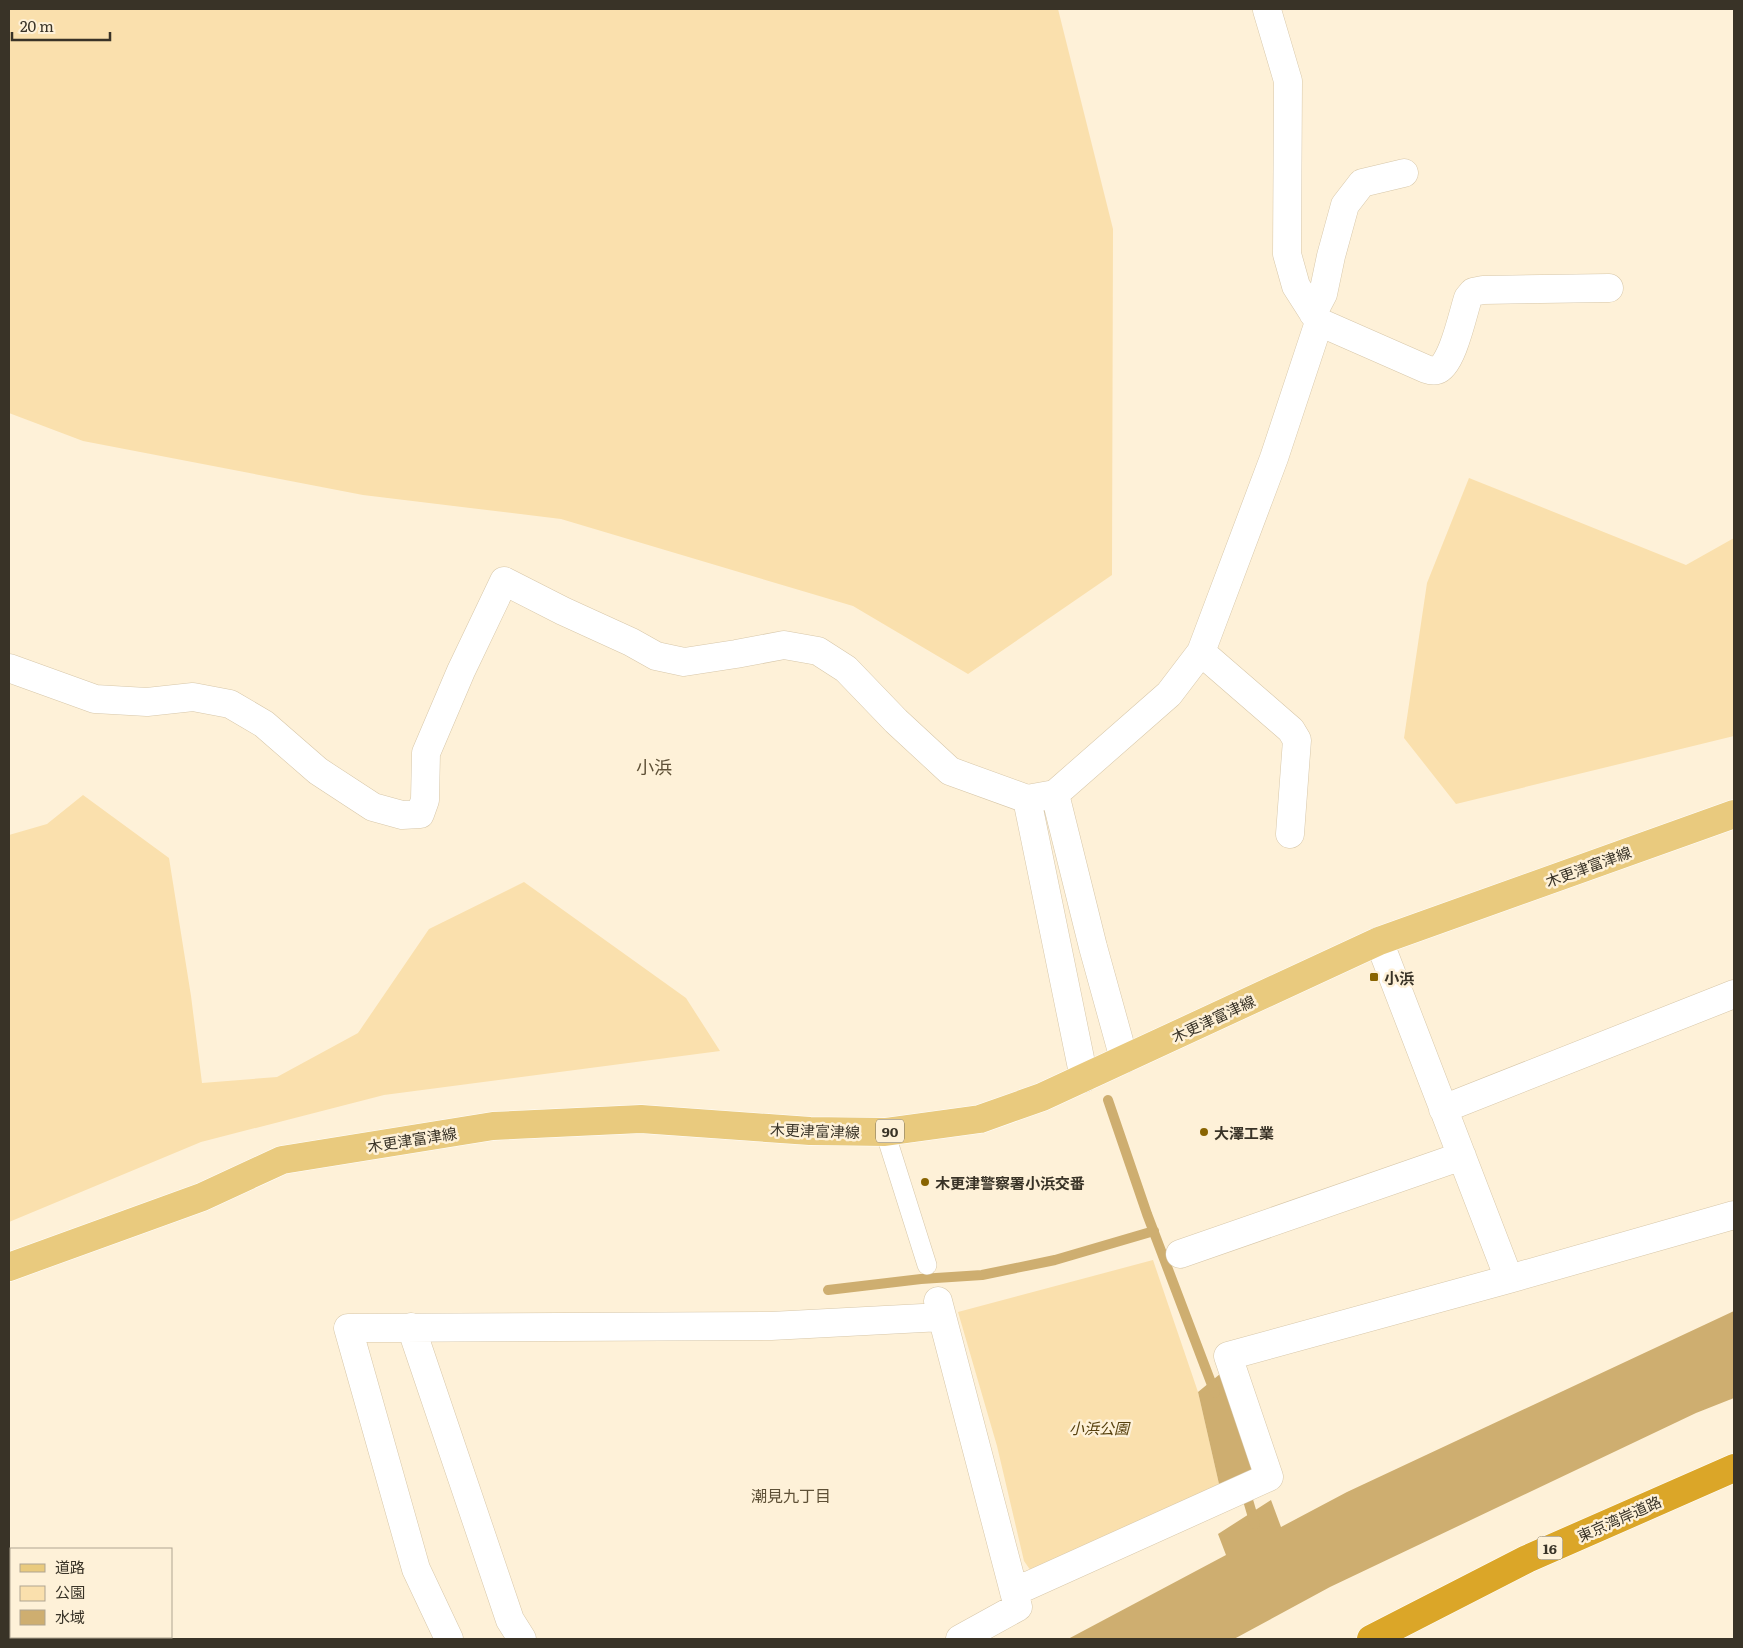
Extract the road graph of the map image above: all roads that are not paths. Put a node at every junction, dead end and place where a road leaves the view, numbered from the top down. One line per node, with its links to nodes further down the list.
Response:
1 (1267, 9): 4 (street)
2 (1404, 173): 4 (street)
3 (1609, 288): 4 (street)
4 (1316, 317): 5 (street)
5 (1201, 652): 7 (street); 10 (street)
6 (9, 668): 8 (street)
7 (1055, 794): 8 (street); 13 (street)
8 (1026, 798): 14 (street)
9 (1734, 814): 11 (main road, 木更津富津線 / 90)
10 (1290, 834)
11 (1379, 941): 13 (main road, 木更津富津線 / 90); 15 (street)
12 (1734, 994): 15 (street)
13 (1124, 1059): 14 (main road, 木更津富津線 / 90)
14 (1084, 1078): 16 (main road, 木更津富津線 / 90)
15 (1443, 1109): 17 (street)
16 (885, 1132): 20 (lane); 21 (main road, 木更津富津線 / 90)
17 (1462, 1156): 19 (street); 22 (street)
18 (1734, 1215): 22 (street)
19 (1180, 1254)
20 (927, 1265)
21 (9, 1267)
22 (1509, 1279): 25 (street)
23 (411, 1327): 25 (street); 26 (street); 27 (street)
24 (1734, 1468): 29 (highway, 東京湾岸道路 / 16)
25 (1014, 1592): 28 (street)
26 (450, 1639)
27 (522, 1639)
28 (960, 1639)
29 (1371, 1639)

